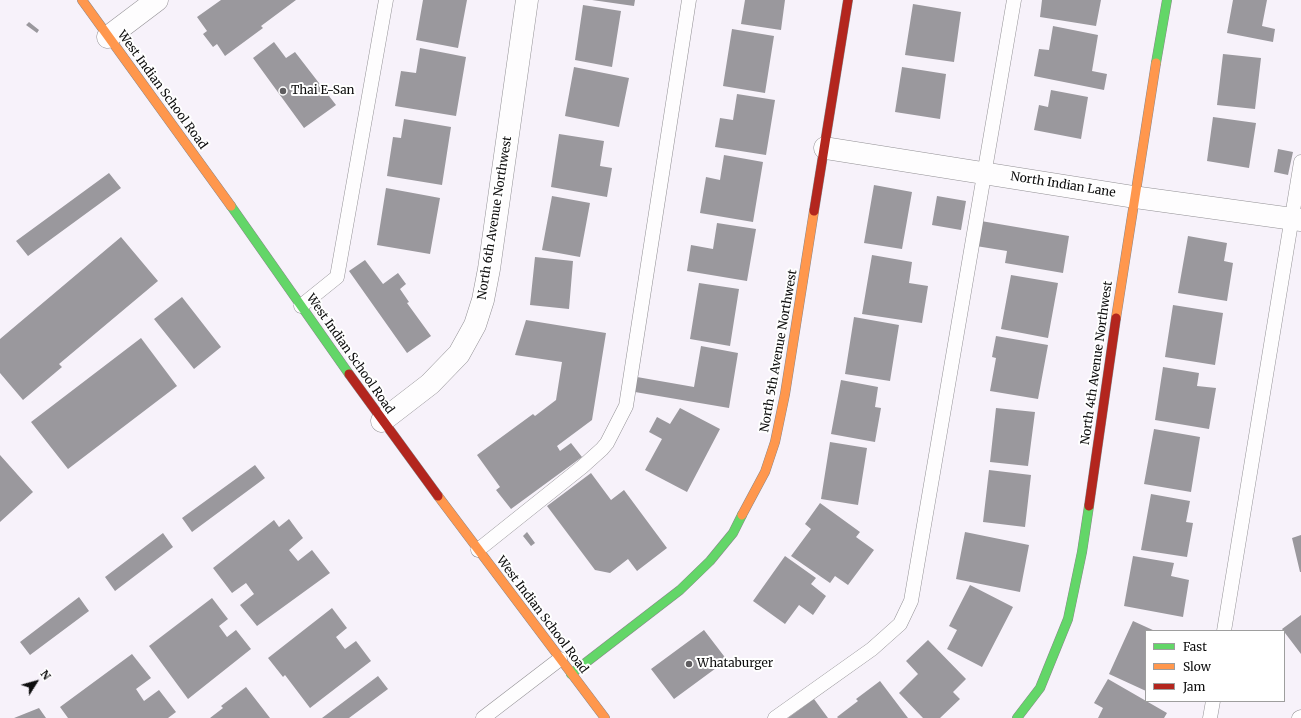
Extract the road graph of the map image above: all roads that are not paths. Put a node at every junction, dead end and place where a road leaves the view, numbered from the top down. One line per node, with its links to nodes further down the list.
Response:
1 (82, 0): 9 (street, West Indian School Road)
2 (157, 0): 9 (street)
3 (386, 0): 15 (lane)
4 (527, 0): 16 (street, North 6th Avenue Northwest)
5 (689, 0): 17 (lane)
6 (848, 0): 10 (street, North 5th Avenue Northwest)
7 (1014, 0): 12 (lane)
8 (1167, 0): 13 (street, North 4th Avenue Northwest)
9 (108, 37): 15 (street, West Indian School Road)
10 (825, 148): 12 (street, North Indian Lane); 20 (street, North 5th Avenue Northwest)
11 (1301, 162): 14 (lane)
12 (984, 172): 13 (street, North Indian Lane); 24 (lane)
13 (1134, 197): 14 (street, North Indian Lane); 25 (street, North 4th Avenue Northwest)
14 (1297, 219): 18 (lane)
15 (302, 306): 16 (street, West Indian School Road)
16 (382, 421): 17 (street, West Indian School Road)
17 (478, 550): 19 (street, West Indian School Road)
18 (1224, 630)
19 (560, 660): 20 (street, West Indian School Road); 22 (lane)
20 (571, 674): 23 (street, West Indian School Road)
21 (1213, 702): 26 (lane)
22 (483, 718)
23 (605, 718)
24 (776, 718)
25 (1017, 718)
26 (1210, 718)

